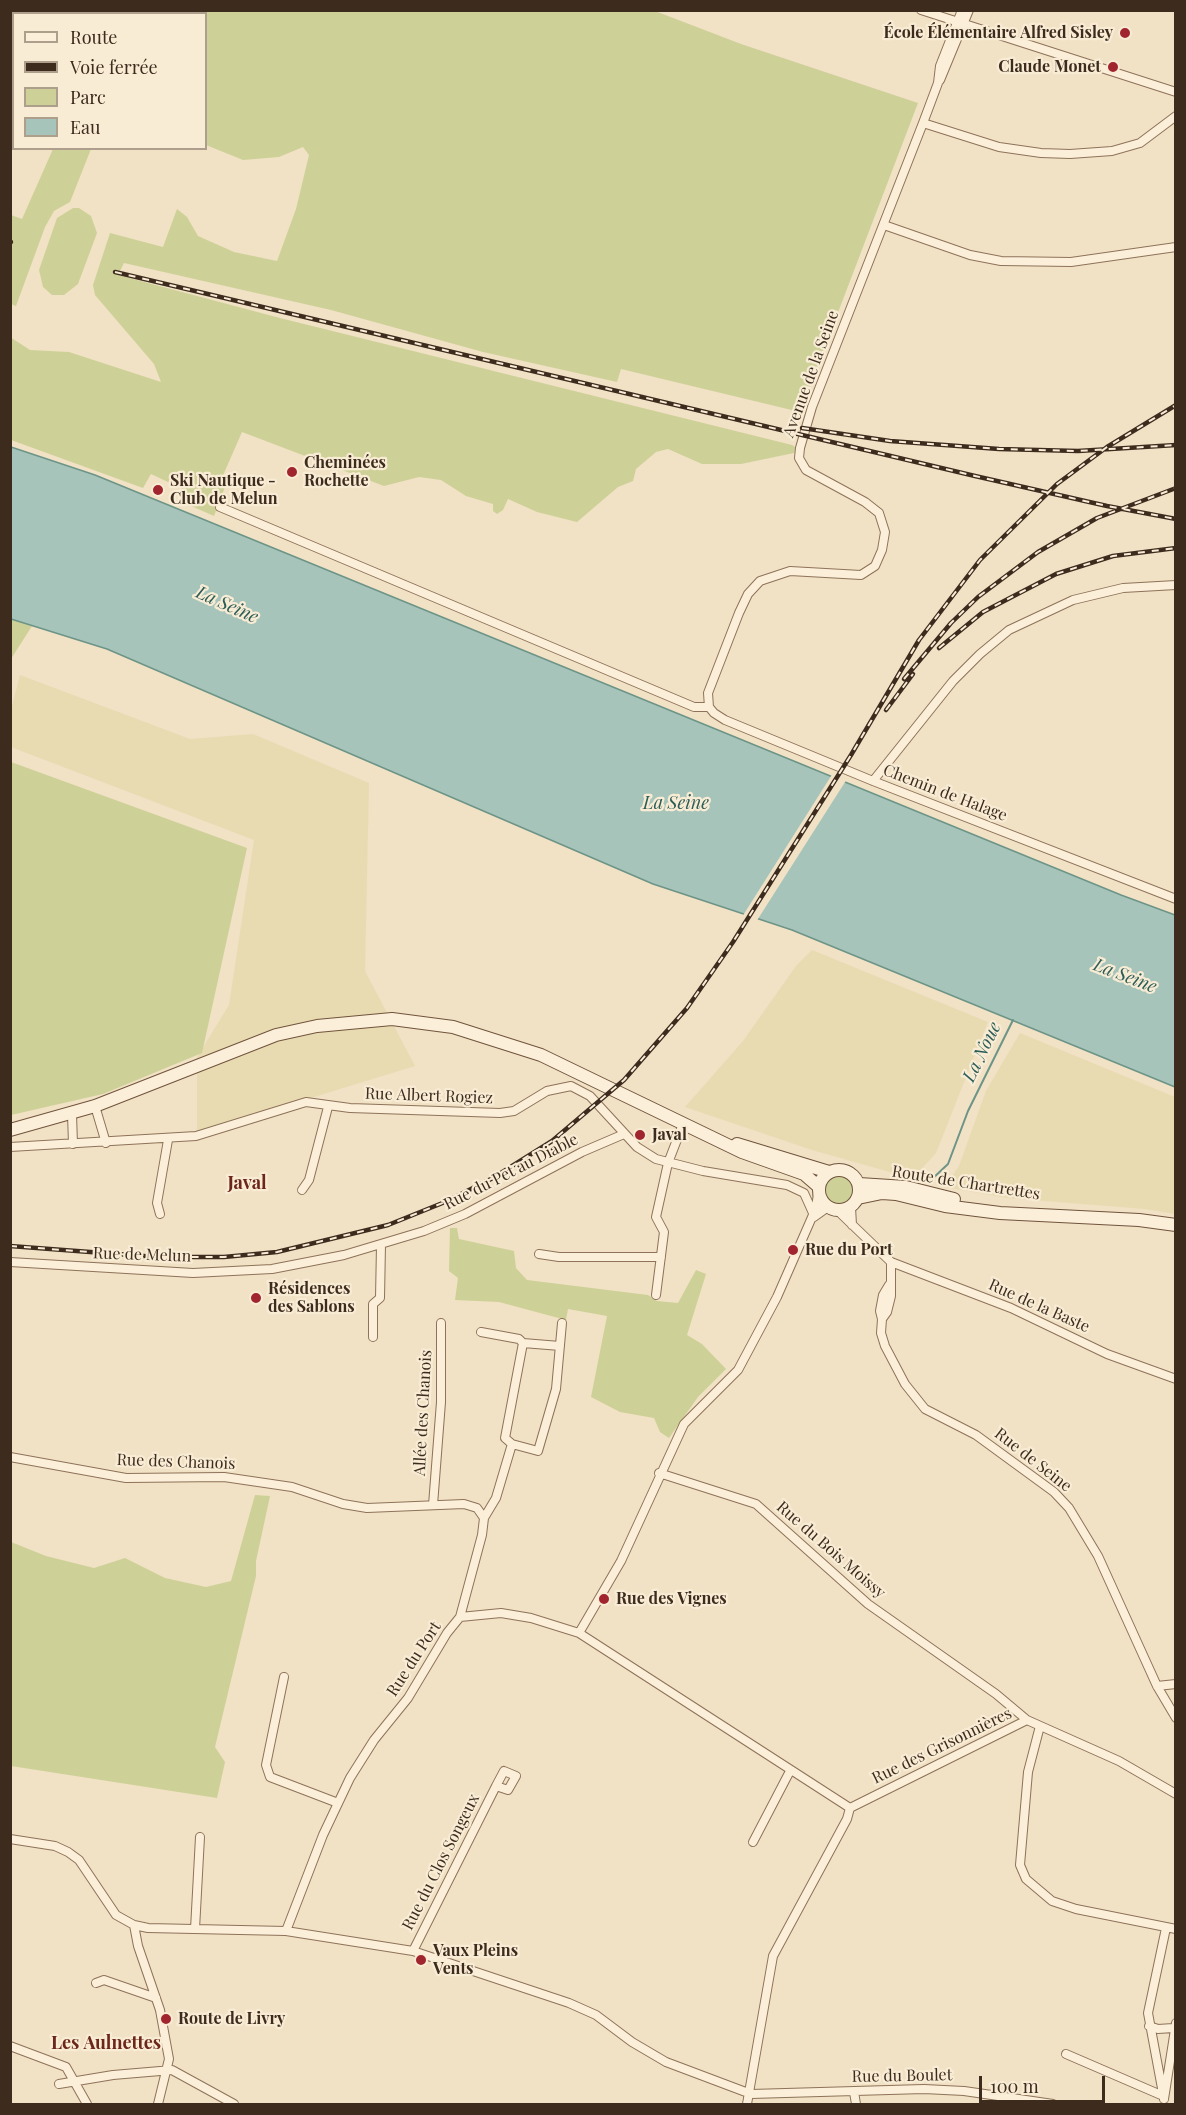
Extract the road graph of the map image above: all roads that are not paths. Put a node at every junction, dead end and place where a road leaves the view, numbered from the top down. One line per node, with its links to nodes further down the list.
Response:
1 (921, 10): 4 (street)
2 (962, 10): 4 (street, Avenue de la Seine)
3 (969, 10): 4 (street, Avenue de la Seine)
4 (961, 23): 5 (street); 7 (street, Avenue de la Seine)
5 (1176, 92)
6 (1176, 116): 7 (street)
7 (923, 123): 8 (street, Avenue de la Seine)
8 (884, 225): 9 (street); 12 (street, Avenue de la Seine)
9 (1176, 247)
10 (220, 507): 12 (street)
11 (1176, 585): 13 (street)
12 (710, 706): 13 (street, Chemin de Halage)
13 (873, 781): 14 (street, Chemin de Halage)
14 (1176, 899)
15 (95, 1106): 17 (main road); 18 (main road); 23 (street)
16 (328, 1107): 20 (street, Rue Albert Rogiez); 21 (street, Rue Albert Rogiez); 29 (street)
17 (72, 1114): 19 (main road); 24 (street)
18 (683, 1124): 22 (main road); 26 (street)
19 (10, 1130)
20 (624, 1134): 26 (street, Rue Albert Rogiez); 38 (street, Rue du Pet au Diable)
21 (168, 1140): 23 (street, Rue Albert Rogiez); 33 (street)
22 (721, 1142): 27 (main road); 30 (main road)
23 (106, 1143): 24 (street, Rue Albert Rogiez)
24 (73, 1144): 25 (street, Rue Albert Rogiez)
25 (10, 1147)
26 (668, 1163): 34 (street, Rue Albert Rogiez); 40 (street)
27 (829, 1172): 28 (main road); 30 (main road)
28 (859, 1184): 31 (main road); 35 (main road, Route de Chartrettes)
29 (302, 1190)
30 (819, 1190): 32 (main road); 34 (street)
31 (854, 1203): 32 (main road); 35 (main road, Route de Chartrettes); 36 (street)
32 (833, 1209): 34 (street); 36 (street)
33 (159, 1215)
34 (812, 1216): 54 (street)
35 (1068, 1216): 37 (main road, Route de Chartrettes)
36 (852, 1225): 42 (street)
37 (1176, 1225)
38 (381, 1245): 43 (street, Rue du Pet au Diable); 48 (street)
39 (539, 1254): 40 (street)
40 (661, 1257): 44 (street)
41 (10, 1262): 43 (street, Rue de Melun)
42 (891, 1262): 51 (street, Rue de la Baste); 61 (street, Rue de Seine)
43 (272, 1269)
44 (656, 1295)
45 (441, 1323): 55 (street, Allée des Chanois)
46 (562, 1323): 50 (street)
47 (481, 1332): 49 (street)
48 (373, 1337)
49 (523, 1343): 50 (street); 52 (street)
50 (560, 1346): 52 (street)
51 (1176, 1379)
52 (512, 1444): 56 (street)
53 (10, 1457): 55 (street, Rue des Chanois)
54 (659, 1473): 58 (street); 63 (street, Rue du Bois Moissy)
55 (433, 1505): 56 (street, Rue des Chanois)
56 (484, 1518): 57 (street)
57 (460, 1617): 58 (street, Rue du Port); 68 (street, Rue du Port)
58 (579, 1633): 65 (street)
59 (284, 1677): 68 (street)
60 (1176, 1684): 61 (street)
61 (1157, 1686): 62 (street, Rue de Seine)
62 (1176, 1718)
63 (1027, 1720): 64 (street, Rue des Grisonnières); 69 (street, Rue des Grisonnières)
64 (1040, 1726): 67 (street, Rue des Grisonnières); 74 (street)
65 (790, 1771): 69 (street); 72 (street)
66 (496, 1786): 78 (street, Rue du Clos Songeux)
67 (1176, 1794)
68 (338, 1803): 77 (street, Rue du Port)
69 (850, 1808): 89 (street)
70 (200, 1837): 75 (street)
71 (10, 1839): 73 (street)
72 (753, 1842)
73 (134, 1925): 75 (street); 80 (street)
74 (1166, 1928): 76 (street); 82 (street)
75 (195, 1929): 77 (street)
76 (1176, 1929)
77 (286, 1931): 78 (street)
78 (413, 1951): 89 (street)
79 (96, 1983): 80 (street)
80 (156, 1998): 85 (street)
81 (1174, 2025): 82 (street); 90 (street)
82 (1149, 2026): 90 (street)
83 (10, 2046): 86 (street)
84 (1066, 2054): 90 (street)
85 (166, 2070): 86 (street); 92 (street); 93 (street)
86 (75, 2080): 87 (street); 91 (street)
87 (59, 2084)
88 (854, 2092): 89 (street, Rue du Boulet); 95 (street); 96 (street, Rue du Boulet)
89 (751, 2094): 94 (street)
90 (1163, 2099)
91 (87, 2104)
92 (158, 2104)
93 (234, 2104)
94 (747, 2104)
95 (856, 2104)
96 (1053, 2104)

